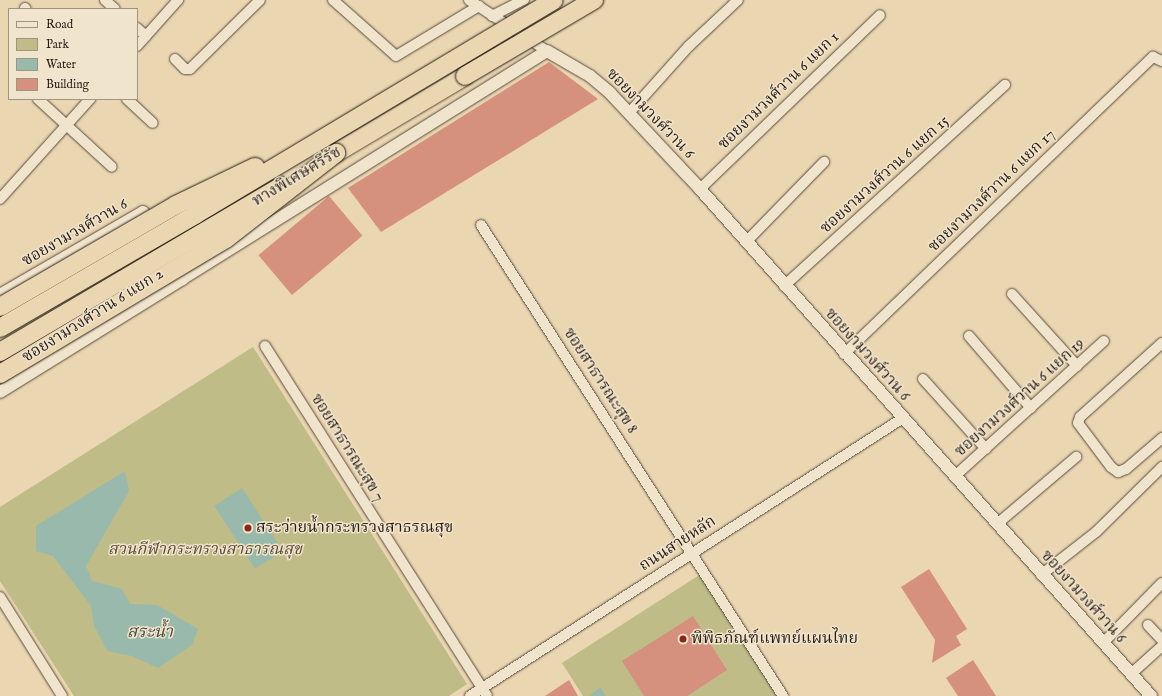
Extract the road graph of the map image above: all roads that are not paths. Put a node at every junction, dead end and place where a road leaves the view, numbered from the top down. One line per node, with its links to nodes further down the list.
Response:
1 (105, 0): 10 (street)
2 (178, 0): 14 (street)
3 (260, 0): 17 (street)
4 (333, 0): 9 (street)
5 (524, 0): 12 (street)
6 (554, 0): 26 (highway, ทางพิเศษศรีรัช, bridge)
7 (594, 0): 27 (highway, ทางพิเศษศรีรัช, bridge)
8 (738, 0): 23 (street)
9 (473, 2): 12 (street)
10 (114, 8)
11 (880, 15): 30 (street, ซอยงามวงศ์วาน 6 แยก 1)
12 (492, 16): 16 (street)
13 (138, 29): 14 (street)
14 (146, 36): 15 (street)
15 (138, 45)
16 (548, 51): 23 (street, ซอยงามวงศ์วาน 6); 34 (street)
17 (175, 58)
18 (1162, 61): 45 (street, ซอยงามวงศ์วาน 6 แยก 17)
19 (1005, 85): 35 (street, ซอยงามวงศ์วาน 6 แยก 15)
20 (39, 100): 25 (street)
21 (89, 100): 25 (street)
22 (128, 100): 24 (street)
23 (629, 113): 30 (street, ซอยงามวงศ์วาน 6)
24 (153, 123)
25 (68, 125): 29 (street); 31 (street)
26 (322, 138): 38 (highway, bridge); 39 (highway, ทางพิเศษศรีรัช, bridge)
27 (336, 153): 44 (highway, ทางพิเศษศรีรัช, bridge); 47 (highway, bridge)
28 (824, 162): 33 (street)
29 (112, 167)
30 (700, 189): 33 (street, ซอยงามวงศ์วาน 6)
31 (0, 199)
32 (481, 225): 58 (street, ซอยสาธารณะสุข 8)
33 (746, 242): 35 (street, ซอยงามวงศ์วาน 6)
34 (182, 279): 36 (street, ซอยงามวงศ์วาน 6); 49 (street, ซอยงามวงศ์วาน 6 แยก 2)
35 (784, 286): 45 (street, ซอยงามวงศ์วาน 6)
36 (0, 294)
37 (1012, 294): 46 (street)
38 (0, 307)
39 (0, 328)
40 (969, 336): 50 (street)
41 (1104, 341): 46 (street, ซอยงามวงศ์วาน 6 แยก 19)
42 (1162, 343): 52 (street)
43 (265, 346): 67 (street, ซอยสาธารณะสุข 7)
44 (0, 352)
45 (844, 354): 51 (street, ซอยงามวงศ์วาน 6)
46 (1077, 366): 50 (street, ซอยงามวงศ์วาน 6 แยก 19)
47 (0, 374)
48 (923, 379): 53 (street)
49 (0, 392)
50 (1031, 408): 53 (street, ซอยงามวงศ์วาน 6 แยก 19)
51 (903, 418): 56 (street, ซอยงามวงศ์วาน 6); 58 (street, ถนนสายหลัก)
52 (1162, 438)
53 (986, 449): 56 (street, ซอยงามวงศ์วาน 6 แยก 19)
54 (1076, 457): 57 (street)
55 (1162, 467): 59 (street)
56 (955, 476): 57 (street, ซอยงามวงศ์วาน 6)
57 (998, 524): 59 (street, ซอยงามวงศ์วาน 6)
58 (693, 553): 67 (street, ถนนสายหลัก); 70 (street, ซอยสาธารณะสุข 8)
59 (1041, 575): 64 (street, ซอยงามวงศ์วาน 6)
60 (1162, 583): 64 (street)
61 (0, 597): 68 (street)
62 (1148, 625): 63 (street)
63 (1162, 640)
64 (1103, 643): 66 (street, ซอยงามวงศ์วาน 6)
65 (1162, 646): 66 (street)
66 (1131, 674): 71 (street, ซอยงามวงศ์วาน 6)
67 (484, 692): 69 (street, ถนนสายหลัก)
68 (62, 696)
69 (470, 696)
70 (783, 696)
71 (1151, 696)

